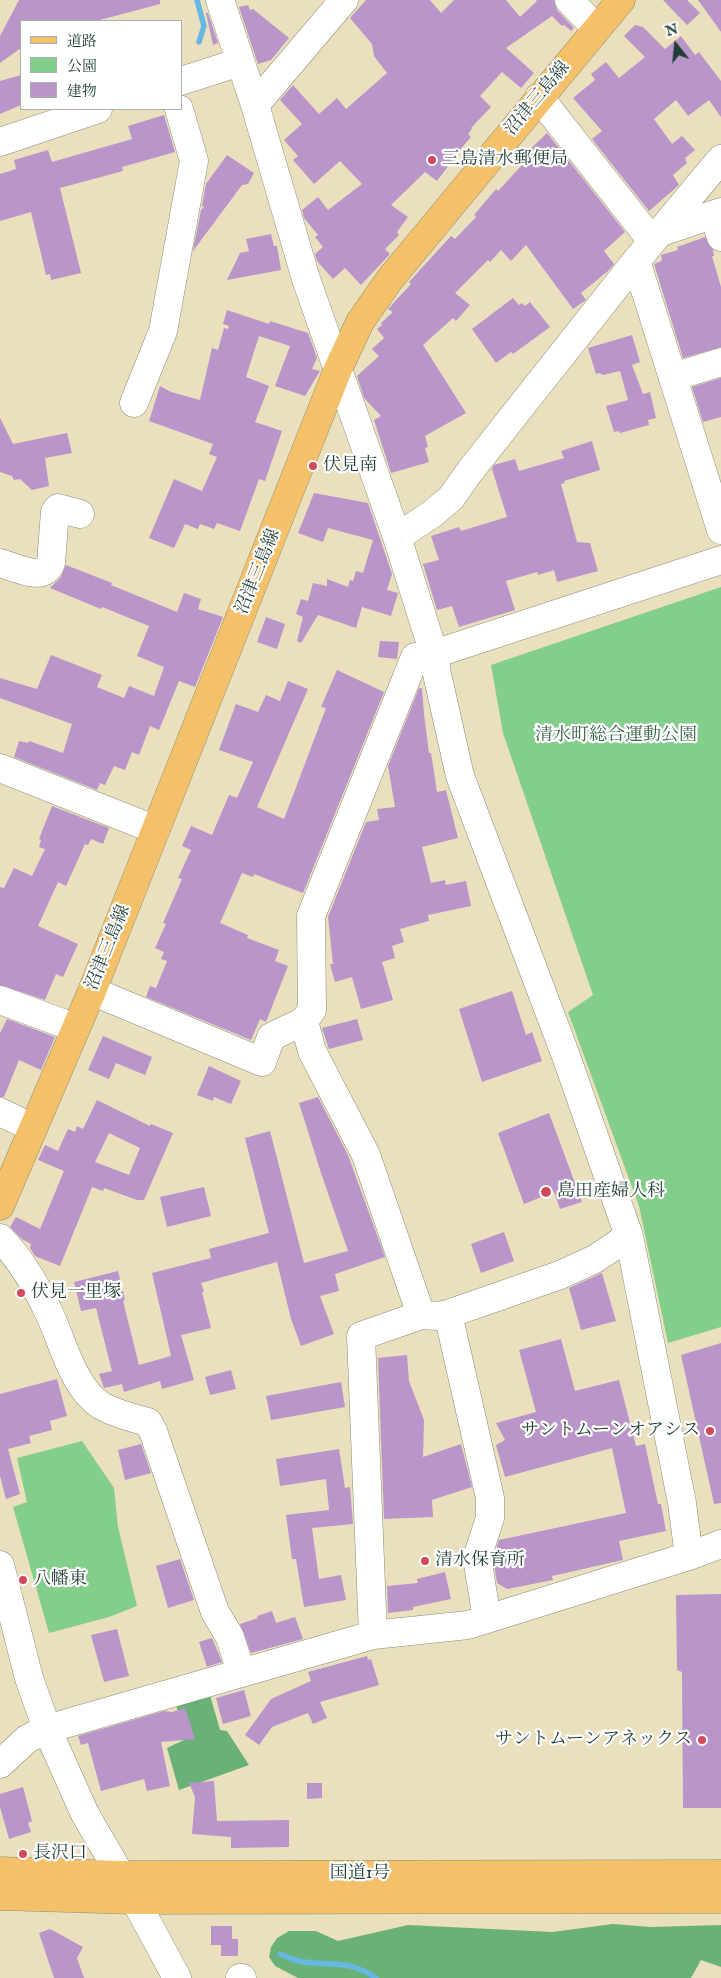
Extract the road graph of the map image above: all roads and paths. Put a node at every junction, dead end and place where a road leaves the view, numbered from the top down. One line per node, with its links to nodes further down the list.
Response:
1 (220, 0): 6 (street)
2 (344, 0): 9 (street)
3 (569, 0): 5 (street)
4 (622, 0): 5 (main road, 沼津三島線)
5 (597, 29): 8 (main road, 沼津三島線)
6 (240, 62): 7 (street); 9 (street)
7 (182, 81)
8 (539, 97): 15 (street); 17 (main road, 沼津三島線)
9 (255, 105): 17 (street)
10 (95, 110): 12 (street)
11 (179, 110): 19 (street)
12 (0, 142)
13 (721, 159): 15 (street)
14 (719, 221): 15 (street)
15 (650, 245): 18 (street); 22 (street)
16 (721, 362): 18 (street)
17 (338, 369): 22 (street); 27 (main road, 沼津三島線)
18 (673, 378): 21 (street)
19 (134, 403)
20 (80, 514): 24 (street)
21 (721, 530)
22 (397, 537): 25 (street)
23 (721, 560): 25 (street)
24 (0, 563)
25 (434, 654): 30 (street); 35 (street)
26 (0, 768): 27 (street)
27 (156, 830): 28 (main road, 沼津三島線)
28 (92, 991): 30 (street); 31 (main road, 沼津三島線)
29 (0, 1000): 31 (street)
30 (304, 1021): 38 (street)
31 (76, 1028): 33 (main road, 沼津三島線)
32 (0, 1112): 33 (street)
33 (33, 1128): 34 (main road, 沼津三島線)
34 (0, 1206)
35 (629, 1236): 37 (street); 40 (street)
36 (0, 1238): 44 (street)
37 (448, 1314): 38 (street); 42 (street)
38 (421, 1315): 43 (street)
39 (721, 1544): 40 (street)
40 (689, 1556): 42 (street)
41 (0, 1565): 45 (street)
42 (487, 1619): 43 (street)
43 (373, 1634): 44 (street)
44 (241, 1672): 45 (street)
45 (47, 1729): 46 (street); 49 (street)
46 (0, 1764)
47 (0, 1871): 49 (main road, 国道1号)
48 (721, 1874): 49 (main road, 国道1号)
49 (120, 1875): 52 (street)
50 (0, 1896): 52 (main road, 国道1号)
51 (721, 1899): 52 (main road, 国道1号)
52 (135, 1900): 53 (street)
53 (177, 1978)

